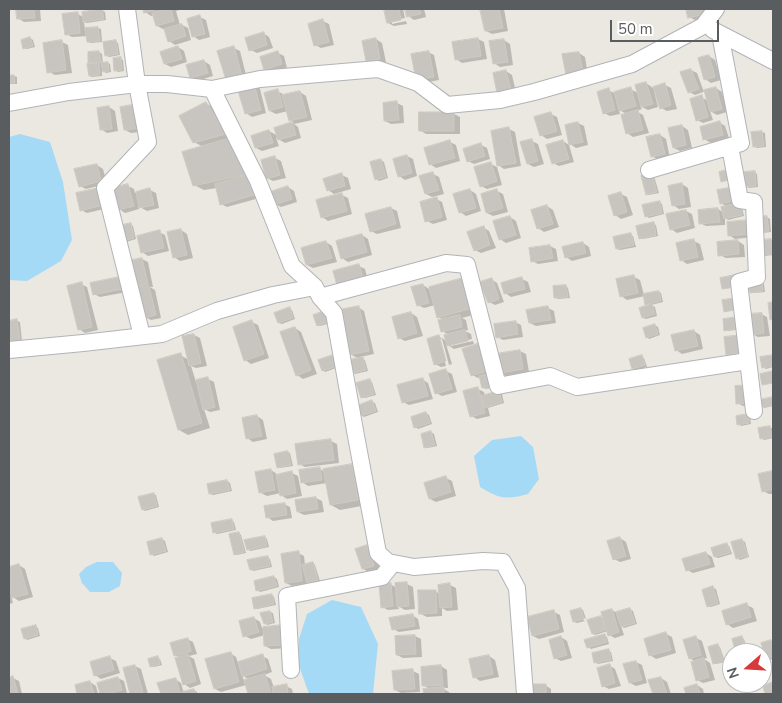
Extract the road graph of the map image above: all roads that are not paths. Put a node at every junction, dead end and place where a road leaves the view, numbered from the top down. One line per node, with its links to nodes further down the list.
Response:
1 (127, 9): 6 (street)
2 (716, 9): 3 (street)
3 (704, 26): 4 (street); 7 (street)
4 (720, 34): 5 (street); 9 (street)
5 (773, 61)
6 (138, 84): 7 (street); 8 (street); 12 (street)
7 (212, 89): 11 (street)
8 (9, 103)
9 (730, 146): 10 (street); 14 (street)
10 (649, 170)
11 (317, 292): 12 (street); 14 (street); 16 (street)
12 (142, 336): 13 (street)
13 (9, 350)
14 (748, 361): 15 (street)
15 (754, 411)
16 (392, 563): 17 (street); 18 (street)
17 (291, 670)
18 (525, 694)

